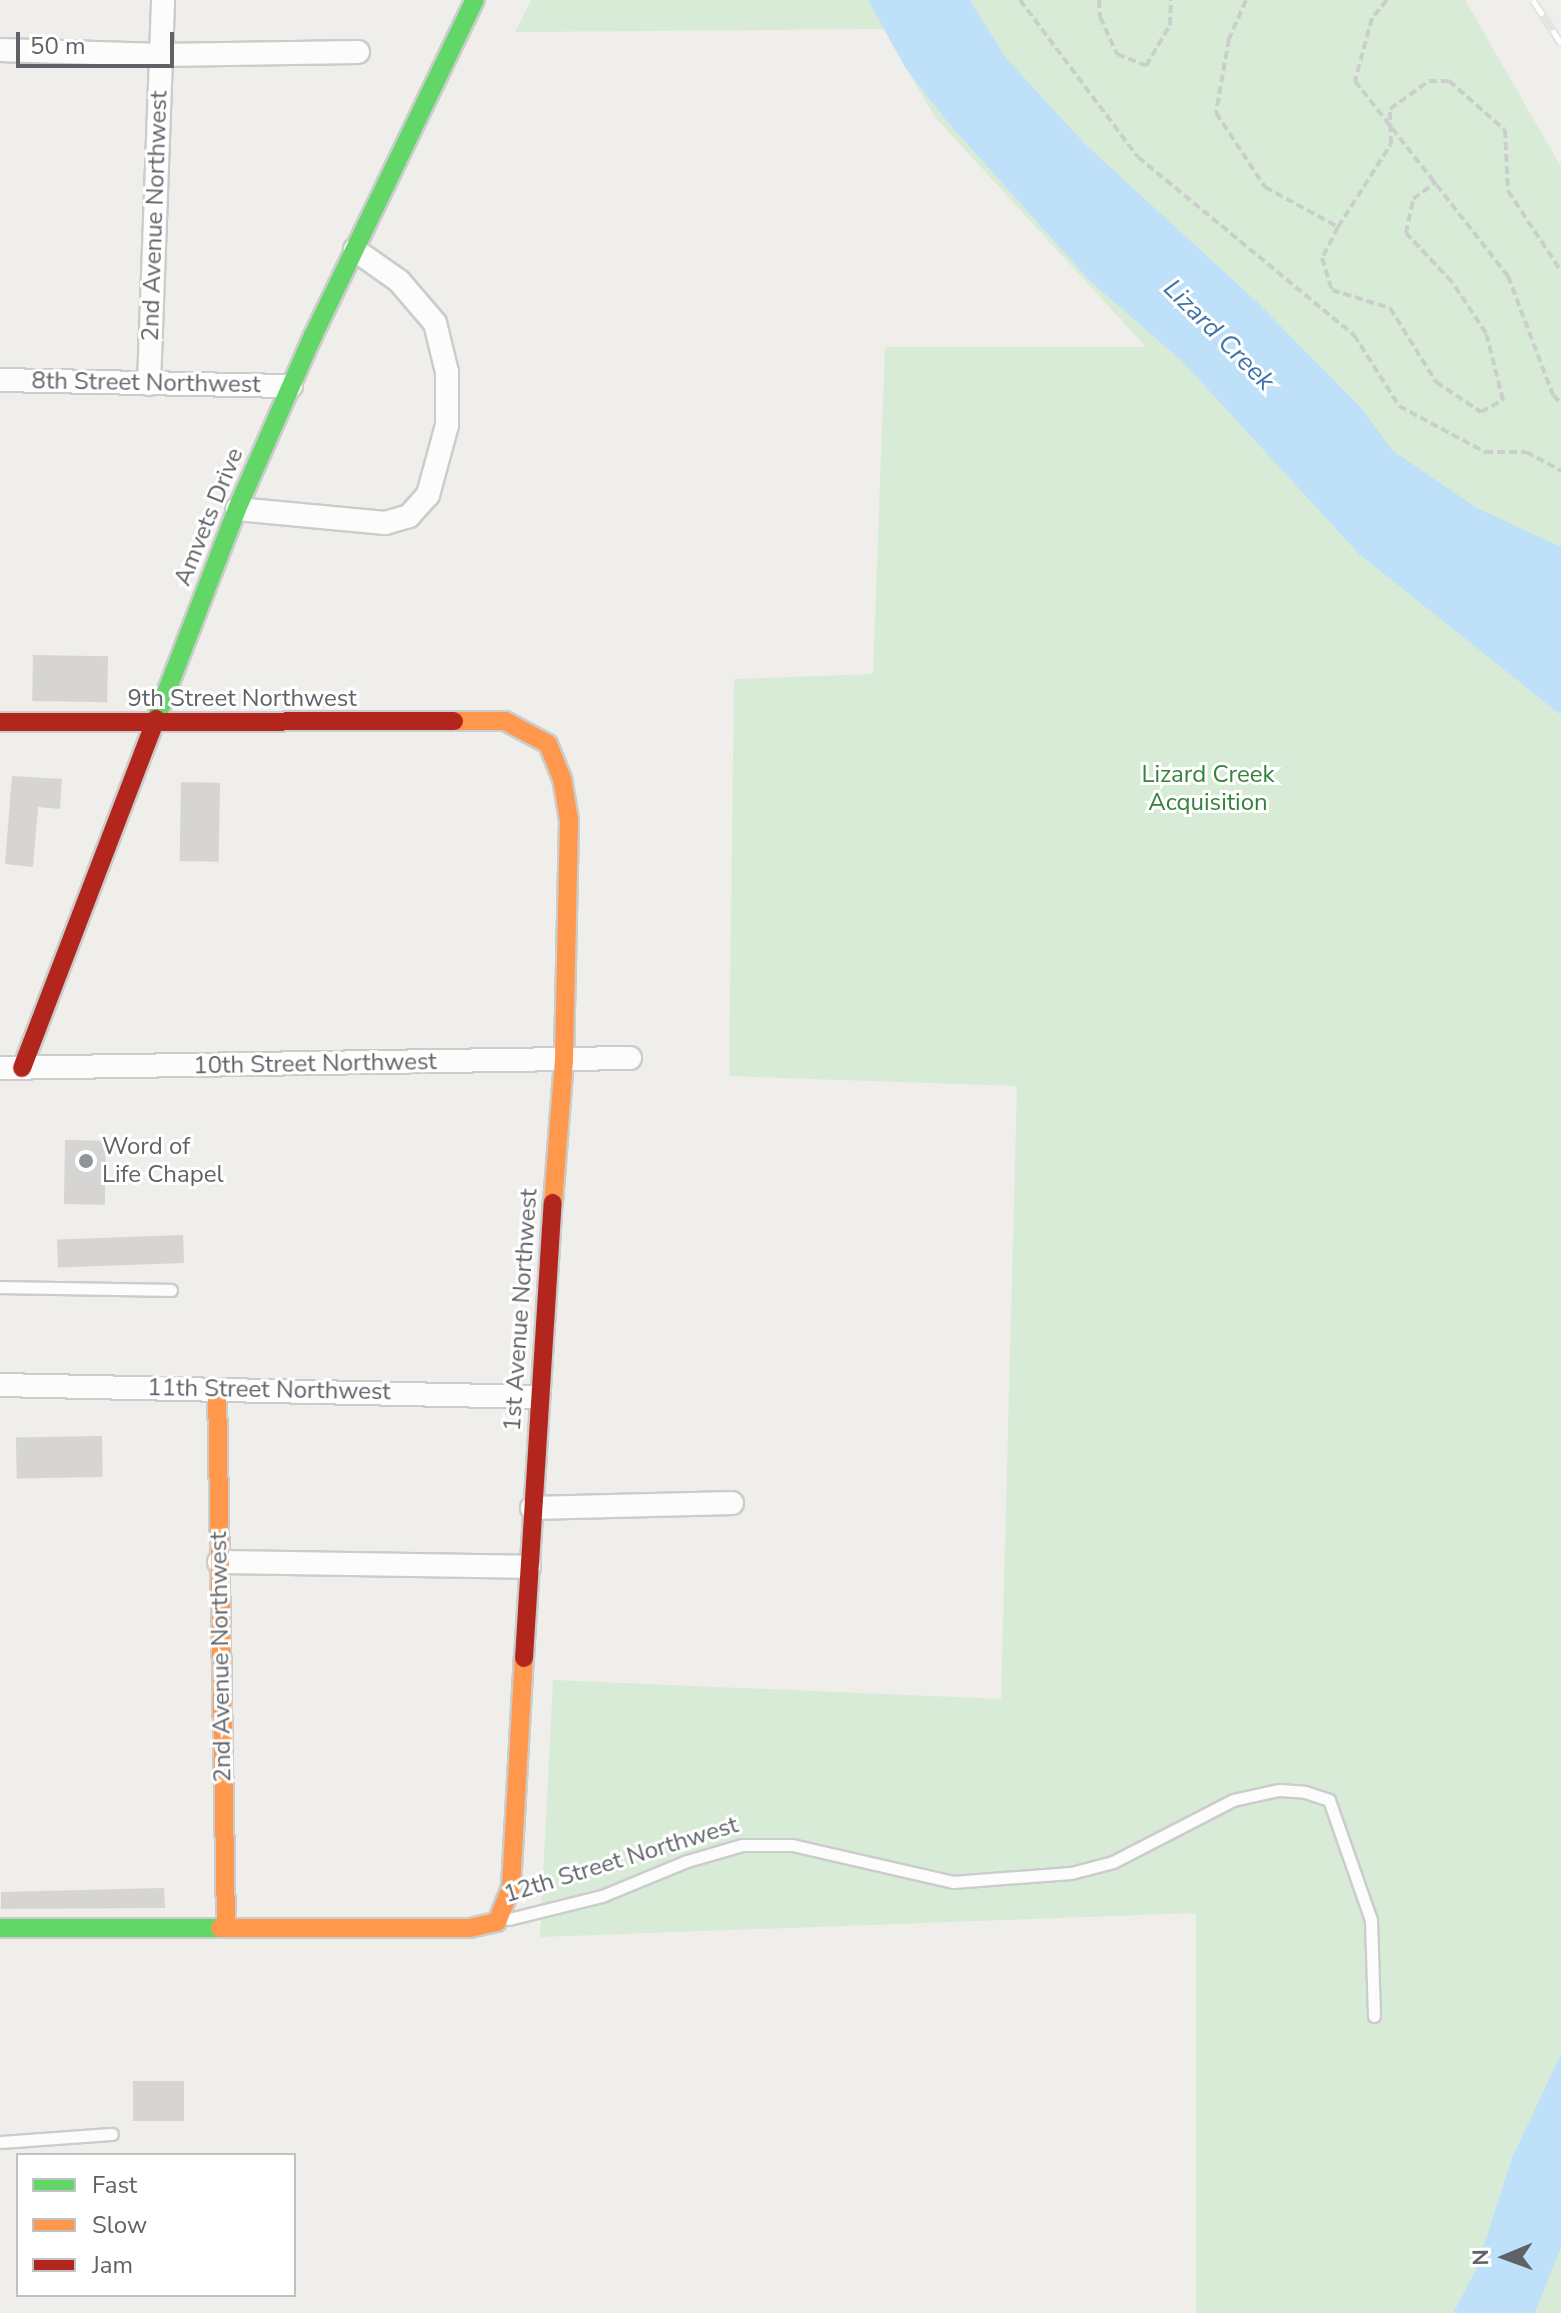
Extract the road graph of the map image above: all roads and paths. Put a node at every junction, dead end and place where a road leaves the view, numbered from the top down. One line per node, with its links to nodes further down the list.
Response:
1 (163, 0): 10 (street, 2nd Avenue Northwest)
2 (475, 0): 14 (street, Amvets Drive)
3 (1020, 0): 20 (path)
4 (1099, 0): 5 (path)
5 (1171, 0)
6 (1246, 0): 13 (path)
7 (1387, 0): 11 (path)
8 (0, 50): 10 (street)
9 (358, 52): 10 (street)
10 (161, 55): 17 (street, 2nd Avenue Northwest)
11 (1391, 128): 12 (path); 13 (path); 15 (path)
12 (1436, 182): 13 (path); 19 (path)
13 (1338, 227)
14 (355, 250): 18 (street, Amvets Drive); 21 (street)
15 (1561, 271)
16 (0, 380): 17 (street, 8th Street Northwest)
17 (149, 384): 18 (street, 8th Street Northwest)
18 (291, 386): 21 (street, Amvets Drive)
19 (1561, 403)
20 (1561, 471)
21 (237, 509): 24 (street, Amvets Drive)
22 (0, 722): 24 (street, 9th Street Northwest)
23 (483, 722): 24 (street, 9th Street Northwest); 26 (street, 1st Avenue Northwest)
24 (152, 724): 27 (street, Amvets Drive)
25 (630, 1058): 26 (street, 10th Street Northwest)
26 (564, 1060): 27 (street, 10th Street Northwest); 32 (street, 1st Avenue Northwest)
27 (11, 1068)
28 (0, 1287): 29 (lane)
29 (171, 1290)
30 (0, 1385): 31 (street, 11th Street Northwest)
31 (217, 1388): 32 (street, 11th Street Northwest); 35 (street, 2nd Avenue Northwest)
32 (538, 1397): 34 (street, 1st Avenue Northwest)
33 (732, 1503): 34 (street)
34 (532, 1508): 36 (street, 1st Avenue Northwest)
35 (219, 1562): 36 (street); 38 (street, 2nd Avenue Northwest)
36 (529, 1567): 37 (street, 1st Avenue Northwest)
37 (497, 1922): 38 (street); 40 (lane, 12th Street Northwest)
38 (226, 1927): 39 (street)
39 (0, 1928)
40 (1374, 2016)
41 (112, 2134): 42 (lane)
42 (0, 2142)

